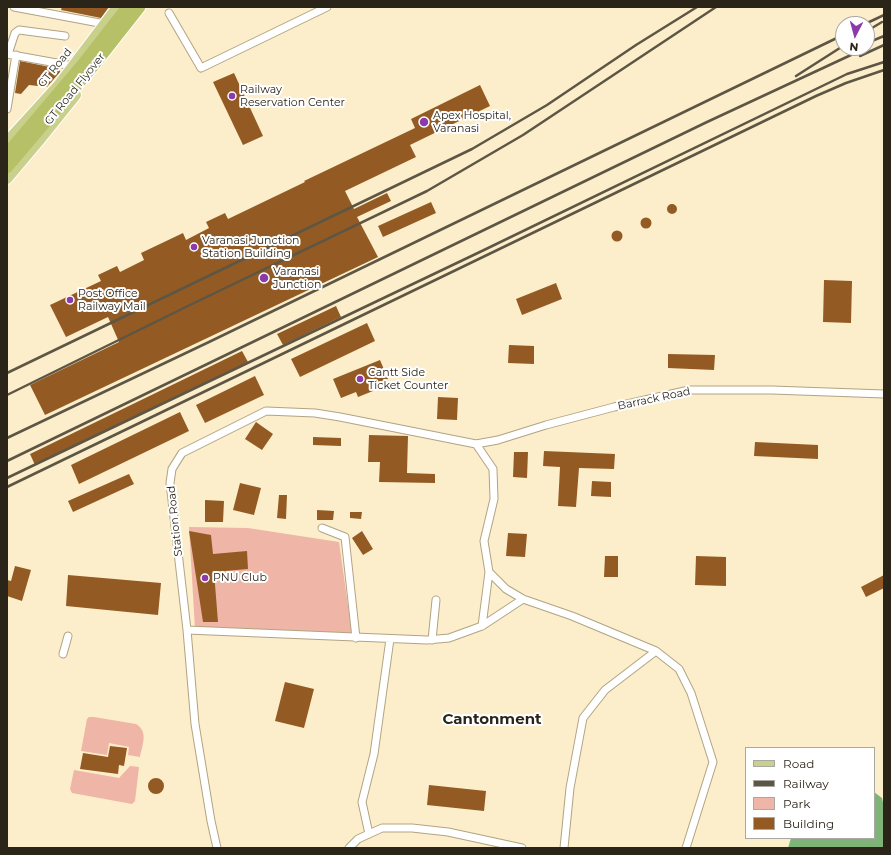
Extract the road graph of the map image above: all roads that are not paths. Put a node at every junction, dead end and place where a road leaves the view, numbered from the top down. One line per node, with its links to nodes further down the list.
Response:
1 (14, 7): 8 (street)
2 (117, 7): 8 (main road, GT Road)
3 (127, 7): 14 (highway, GT Road Flyover)
4 (140, 7): 15 (highway, GT Road Flyover)
5 (145, 7): 16 (main road)
6 (327, 7): 7 (street)
7 (169, 13)
8 (105, 24): 11 (main road, GT Road)
9 (65, 36): 10 (street)
10 (10, 54): 11 (street); 12 (street)
11 (73, 66): 13 (main road, GT Road)
12 (7, 109)
13 (7, 140)
14 (7, 153)
15 (7, 168)
16 (7, 179)
17 (884, 394): 18 (street, Barrack Road)
18 (476, 444): 20 (street); 24 (street, Station Road)
19 (322, 528): 26 (street)
20 (489, 572): 21 (street); 23 (street)
21 (523, 599): 23 (street); 29 (street)
22 (436, 600): 28 (street)
23 (482, 626): 28 (street)
24 (187, 630): 26 (street); 32 (street, Station Road)
25 (68, 636): 30 (street)
26 (356, 638): 27 (street)
27 (390, 639): 28 (street); 31 (street)
28 (432, 640)
29 (656, 651): 35 (street); 36 (street)
30 (63, 654)
31 (369, 834): 33 (street); 34 (street)
32 (217, 848)
33 (349, 848)
34 (522, 848)
35 (564, 848)
36 (686, 848)

